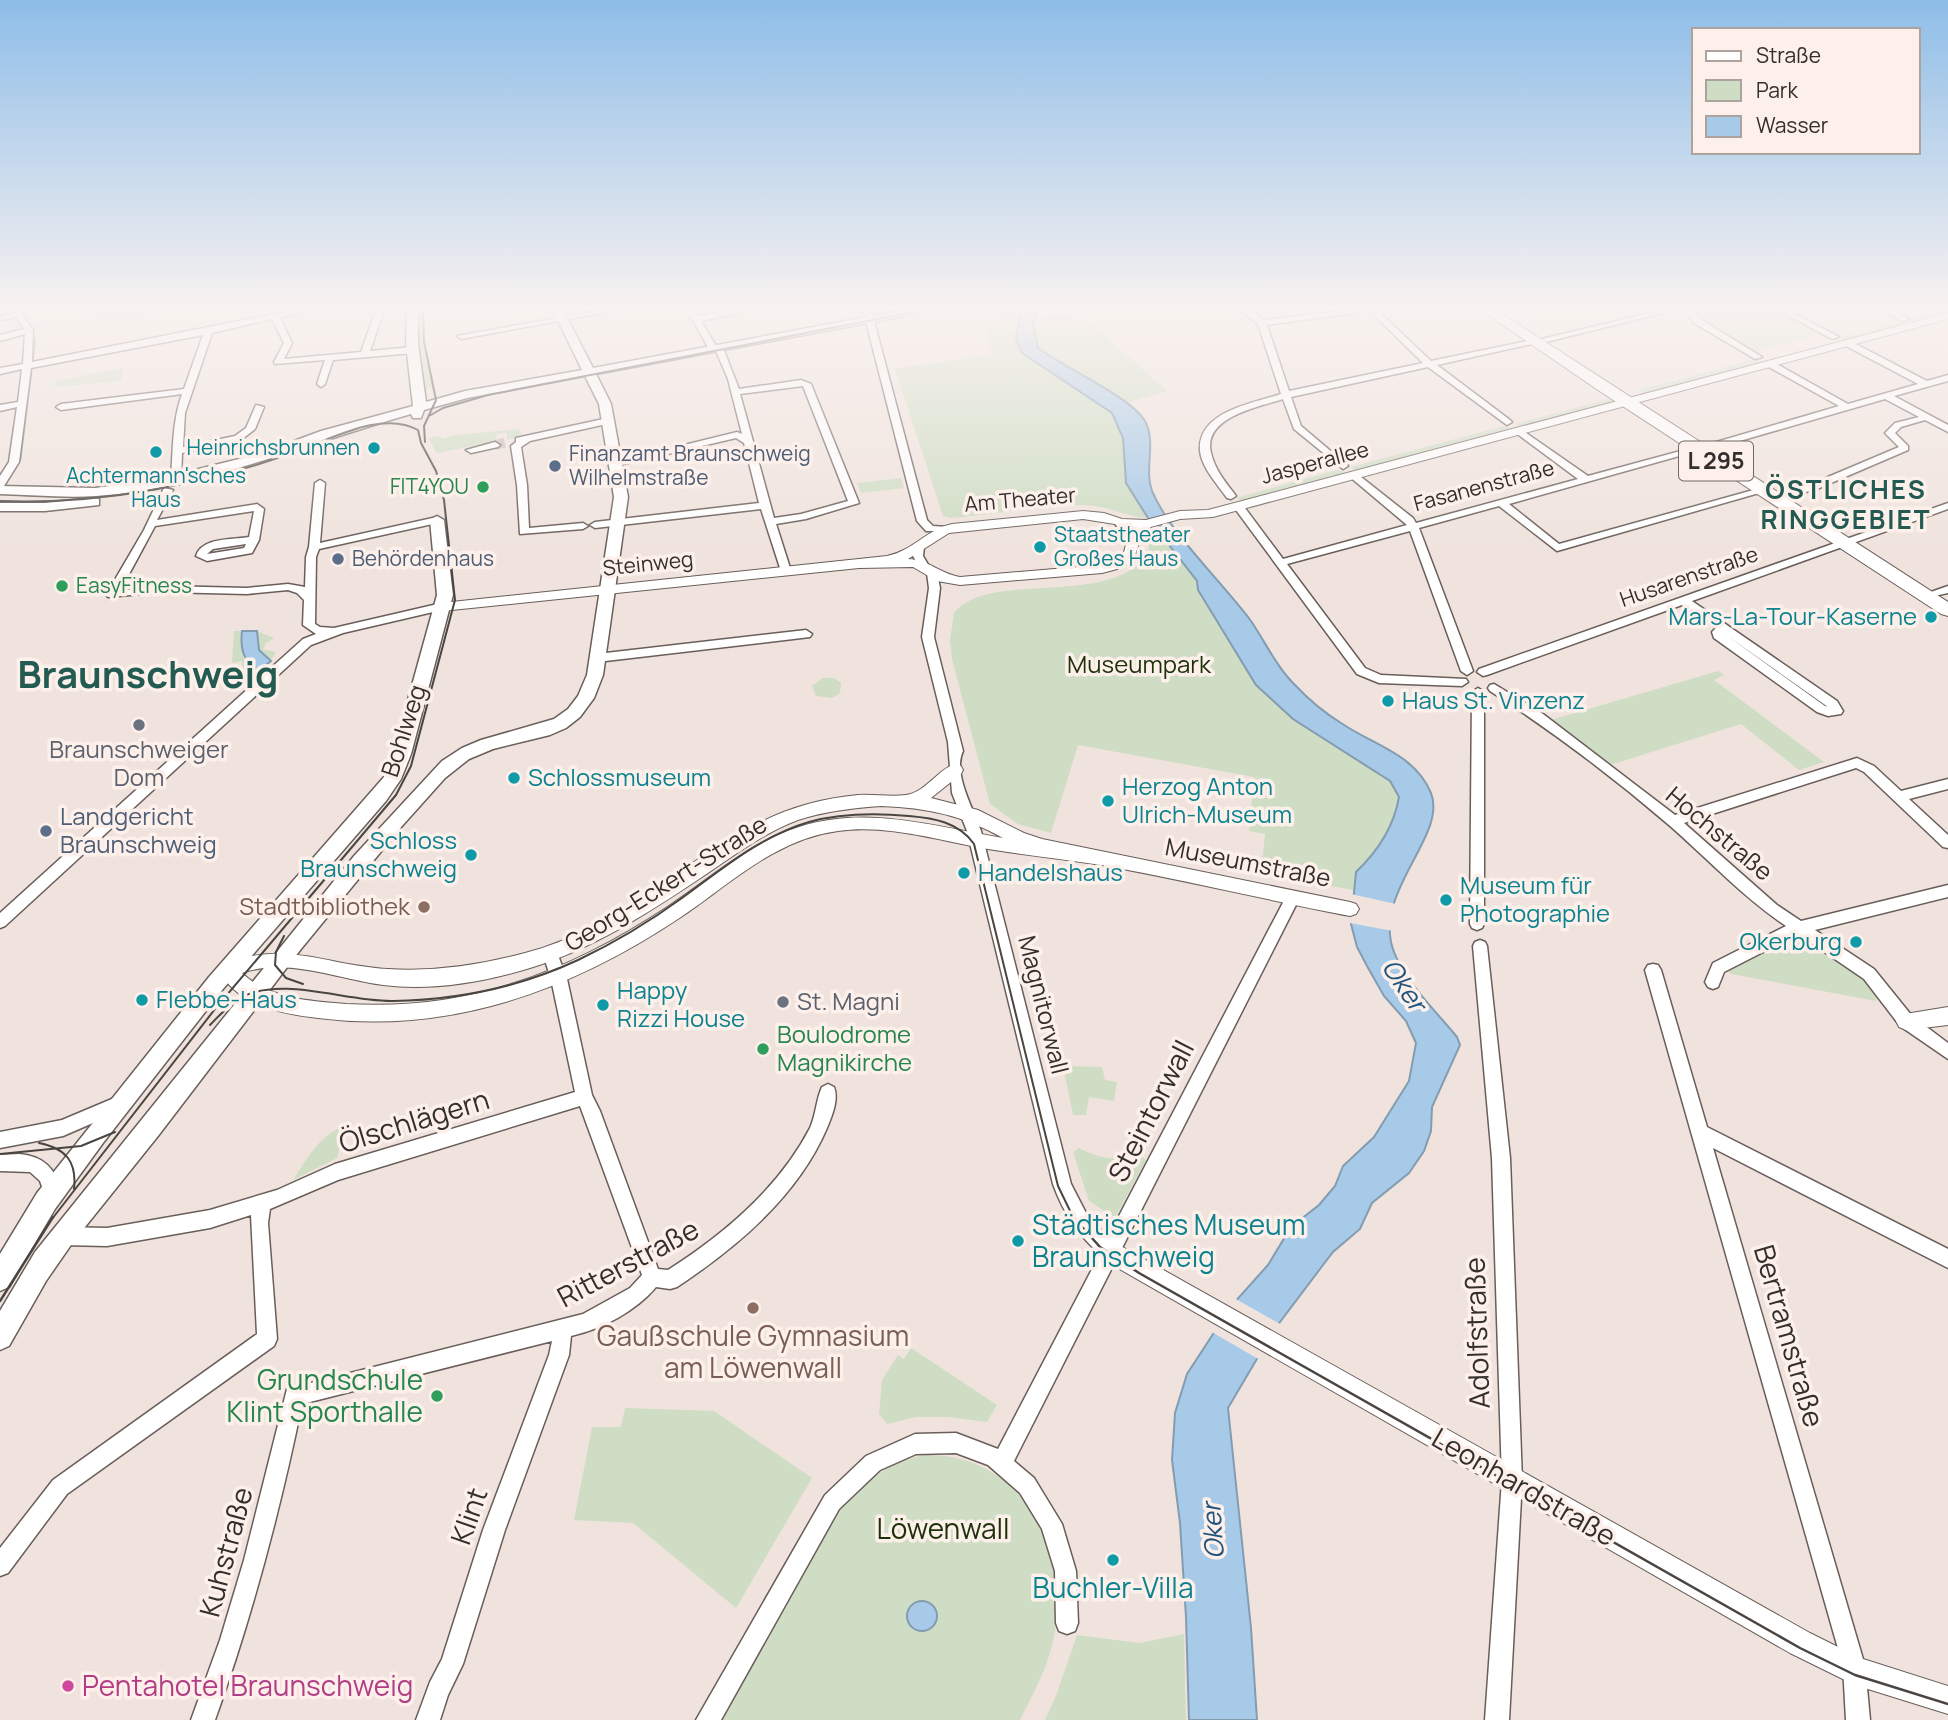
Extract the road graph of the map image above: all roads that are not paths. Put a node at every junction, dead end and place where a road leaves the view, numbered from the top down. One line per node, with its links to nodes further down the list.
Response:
1 (24, 390): 21 (street)
2 (416, 390): 26 (main road)
3 (504, 390): 26 (main road)
4 (598, 390): 28 (main road, Bohlweg)
5 (749, 390): 17 (street)
6 (809, 390): 57 (street)
7 (888, 390): 62 (street)
8 (1285, 390): 18 (street)
9 (1308, 390): 18 (street)
10 (1465, 390): 29 (street)
11 (1616, 390): 20 (main road, L 295)
12 (1648, 390): 20 (street, Jasperallee)
13 (1655, 390): 20 (street, Jasperallee)
14 (1817, 390): 24 (street)
15 (1905, 390): 19 (street, Fasanenstraße)
16 (186, 391): 22 (street); 38 (street)
17 (736, 392): 34 (street)
18 (1287, 395): 40 (street); 50 (street)
19 (1886, 396): 24 (street, Fasanenstraße); 30 (street)
20 (1626, 397): 29 (street, Jasperallee); 31 (street, Jasperallee); 36 (main road, L 295)
21 (20, 404): 25 (street); 41 (street)
22 (61, 407)
23 (259, 407): 38 (street)
24 (1847, 407): 36 (street, Fasanenstraße)
25 (0, 408)
26 (418, 411): 46 (main road)
27 (1920, 419): 49 (street)
28 (608, 421): 32 (street); 39 (main road, Bohlweg)
29 (1507, 422): 31 (street); 40 (street, Jasperallee)
30 (1948, 429)
31 (1518, 431): 42 (street, Jasperallee); 43 (street)
32 (527, 438): 33 (street); 56 (street)
33 (507, 442)
34 (750, 442): 39 (street); 52 (street)
35 (495, 445): 37 (street)
36 (1704, 448): 43 (street, Fasanenstraße); 48 (main road, L 295); 49 (main road, L 295)
37 (471, 450)
38 (177, 451): 46 (street)
39 (616, 463): 56 (main road, Bohlweg)
40 (1343, 466): 42 (street); 50 (street, Jasperallee)
41 (4, 475): 45 (street)
42 (1353, 475): 50 (street, Jasperallee); 61 (street)
43 (1585, 479): 51 (street, Fasanenstraße)
44 (320, 483): 66 (street)
45 (0, 484)
46 (170, 484): 47 (main road); 54 (main road); 59 (street)
47 (0, 491)
48 (1762, 491): 51 (street); 65 (main road, L 295)
49 (1783, 495): 65 (main road, L 295)
50 (1235, 501): 60 (street, Jasperallee); 67 (street)
51 (1500, 502): 61 (street, Fasanenstraße)
52 (765, 505): 56 (street); 57 (street)
53 (1948, 506): 65 (street, Husarenstraße)
54 (0, 507)
55 (437, 520): 66 (street); 76 (main road, Bohlweg)
56 (617, 522): 72 (main road, Bohlweg)
57 (771, 522): 70 (street)
58 (1121, 523): 60 (street, Jasperallee); 62 (street, Am Theater); 64 (street)
59 (151, 524): 63 (street); 74 (street)
60 (1146, 524): 64 (street)
61 (1412, 525): 67 (street, Fasanenstraße); 84 (street)
62 (926, 537): 68 (street, Steinweg); 69 (street)
63 (254, 540)
64 (1134, 541): 71 (street)
65 (1846, 541): 73 (main road, L 295); 75 (street, Husarenstraße); 77 (main road, L 295)
66 (313, 550): 74 (street)
67 (1280, 563): 84 (street)
68 (859, 564): 69 (street, Steinweg); 70 (street, Steinweg)
69 (928, 570): 71 (street); 78 (street, Magnitorwall)
70 (786, 571): 72 (street, Steinweg)
71 (957, 581): 78 (street)
72 (606, 590): 76 (street, Steinweg); 82 (main road, Bohlweg)
73 (1943, 594)
74 (309, 599): 80 (street)
75 (1682, 600): 79 (street); 83 (street, Husarenstraße)
76 (442, 607): 80 (street); 107 (main road, Bohlweg)
77 (1948, 610)
78 (929, 614): 87 (street, Magnitorwall)
79 (1724, 629): 79 (street)
80 (340, 630): 101 (street)
81 (806, 634): 82 (street)
82 (597, 658): 106 (main road, Bohlweg)
83 (1483, 672): 84 (street); 85 (street)
84 (1465, 676): 86 (street)
85 (1494, 688): 86 (street); 93 (street, Hochstraße)
86 (1478, 692): 102 (street)
87 (954, 743): 88 (street, Magnitorwall); 92 (street, Magnitorwall)
88 (955, 770): 91 (street); 92 (street, Magnitorwall)
89 (1946, 787): 90 (street)
90 (1898, 797): 93 (street); 96 (street)
91 (910, 802): 92 (street, Georg-Eckert-Straße); 105 (street, Georg-Eckert-Straße)
92 (969, 813): 94 (street, Magnitorwall); 95 (street, Museumstraße)
93 (1673, 821): 103 (street, Hochstraße)
94 (976, 840): 95 (street, Museumstraße); 97 (street, Museumstraße); 109 (street, Georg-Eckert-Straße); 124 (street, Magnitorwall)
95 (1023, 840): 97 (street, Museumstraße)
96 (1948, 843)
97 (1095, 858): 99 (street, Museumstraße)
98 (1948, 891): 103 (street)
99 (1293, 897): 100 (street, Museumstraße); 124 (street, Steintorwall)
100 (1350, 909)
101 (0, 922)
102 (1477, 924)
103 (1797, 928): 110 (street); 113 (street, Hochstraße)
104 (1480, 946): 132 (street, Adolfstraße)
105 (551, 954): 106 (street, Georg-Eckert-Straße); 109 (street)
106 (280, 959): 107 (street); 111 (main road, Bohlweg)
107 (228, 970): 111 (street, Georg-Eckert-Straße); 117 (main road, Bohlweg)
108 (1653, 970): 118 (street, Bertramstraße)
109 (559, 979): 111 (street, Georg-Eckert-Straße); 116 (street)
110 (1713, 982)
111 (254, 993): 123 (main road, Bohlweg)
112 (1948, 1016): 113 (street)
113 (1906, 1021): 114 (street, Hochstraße)
114 (1948, 1052)
115 (828, 1092): 126 (street, Ritterstraße)
116 (584, 1097): 122 (street, Ölschlägern); 126 (street)
117 (120, 1103): 119 (street); 121 (main road, Bohlweg)
118 (1699, 1132): 125 (street); 135 (street, Bertramstraße)
119 (0, 1140)
120 (0, 1163): 121 (street)
121 (52, 1192): 127 (main road, Bohlweg)
122 (262, 1203): 123 (street, Ölschlägern); 133 (street)
123 (62, 1236): 129 (main road, Bohlweg)
124 (1110, 1251): 131 (street, Steintorwall); 132 (street, Leonhardstraße)
125 (1948, 1259)
126 (652, 1277): 128 (street, Ritterstraße)
127 (0, 1278)
128 (563, 1329): 130 (street, Ritterstraße); 138 (street, Klint)
129 (0, 1337)
130 (294, 1396): 137 (street, Kuhstraße)
131 (1002, 1462): 134 (street); 139 (street)
132 (1512, 1480): 135 (street, Leonhardstraße); 140 (street, Adolfstraße)
133 (0, 1565)
134 (1067, 1623)
135 (1855, 1671): 136 (street, Leonhardstraße); 141 (street, Bertramstraße)
136 (1948, 1700)
137 (203, 1720)
138 (428, 1720)
139 (708, 1720)
140 (1497, 1720)
141 (1858, 1720)

